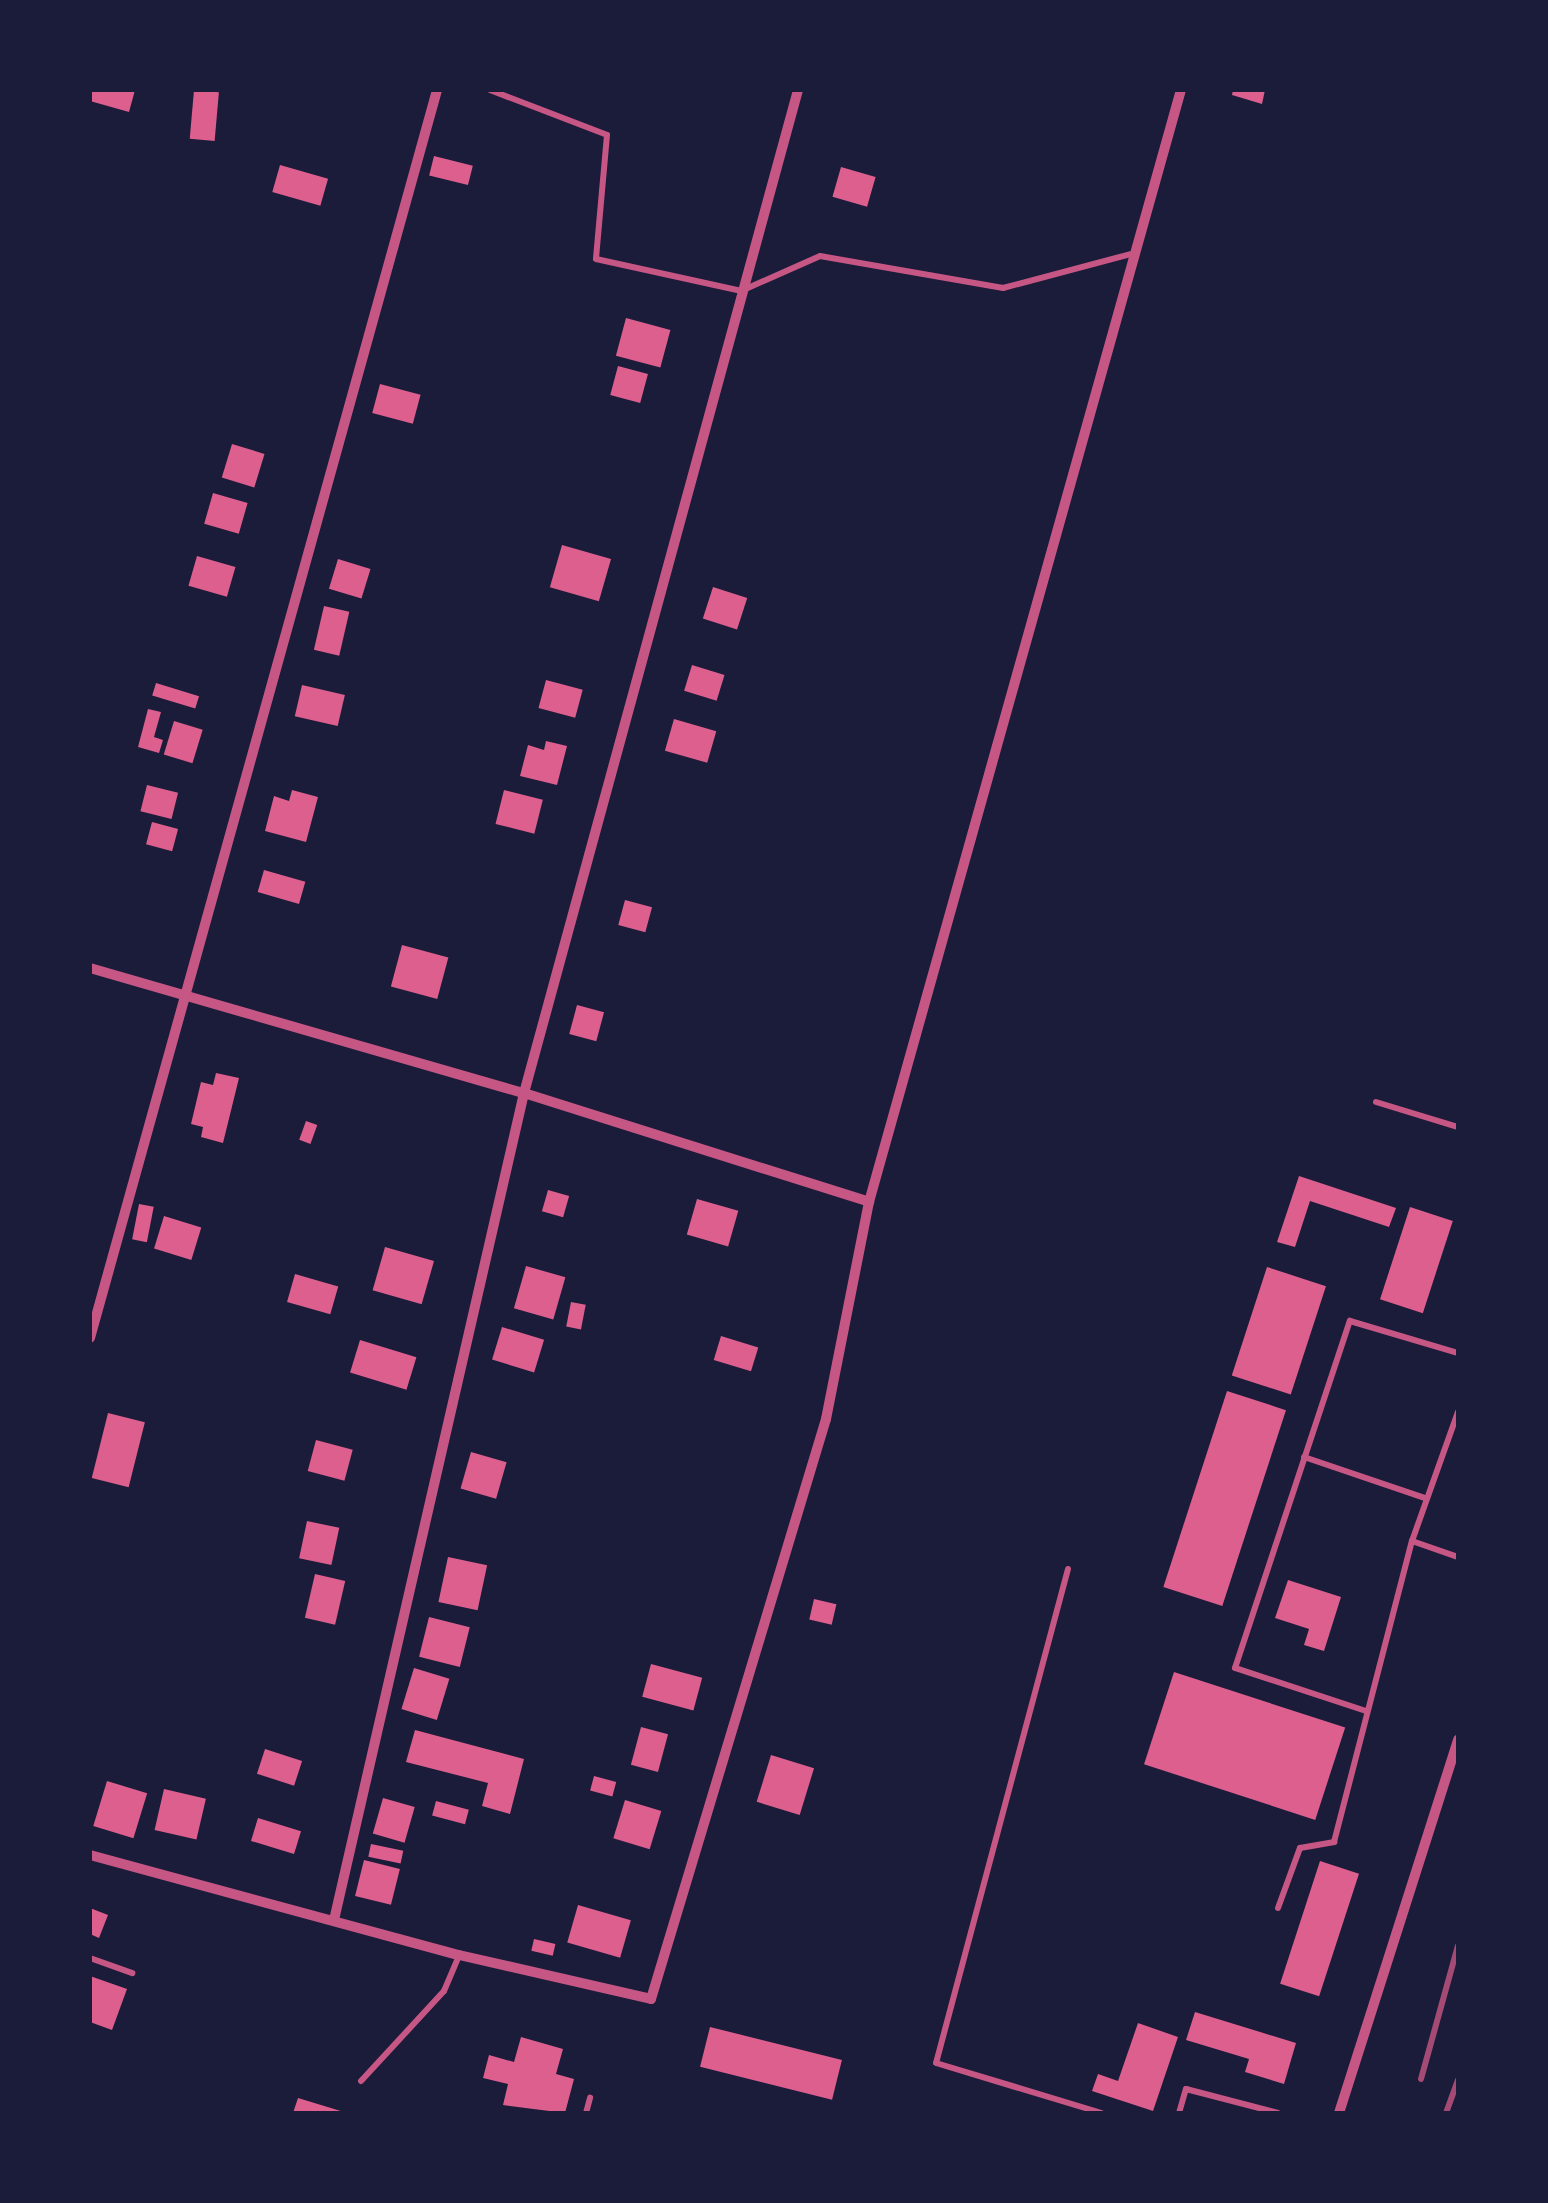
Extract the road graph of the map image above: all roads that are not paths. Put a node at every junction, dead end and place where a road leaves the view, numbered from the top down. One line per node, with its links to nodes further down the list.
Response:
1 (437, 90): 8 (street)
2 (490, 90): 6 (lane)
3 (798, 90): 6 (street)
4 (1181, 90): 5 (street)
5 (1131, 254): 6 (lane); 12 (street)
6 (741, 291): 9 (street)
7 (90, 968): 8 (street)
8 (182, 995): 9 (street); 13 (street)
9 (524, 1093): 12 (street); 25 (street)
10 (1376, 1102): 11 (lane)
11 (1458, 1128)
12 (870, 1202): 26 (street)
13 (90, 1338)
14 (1458, 1352): 16 (lane)
15 (1458, 1412): 17 (lane)
16 (1304, 1456): 17 (lane); 21 (lane)
17 (1425, 1498): 18 (lane)
18 (1412, 1542): 19 (lane); 21 (lane)
19 (1458, 1557)
20 (1068, 1569): 32 (lane)
21 (1366, 1710): 24 (lane)
22 (1458, 1739): 35 (street)
23 (90, 1854): 25 (street)
24 (1278, 1908)
25 (334, 1920): 26 (street)
26 (459, 1955): 29 (lane)
27 (90, 1958): 28 (lane)
28 (132, 1973)
29 (361, 2082)
30 (590, 2098): 31 (lane)
31 (586, 2113)
32 (1102, 2113)
33 (1179, 2113): 34 (lane)
34 (1278, 2113)
35 (1340, 2113)

